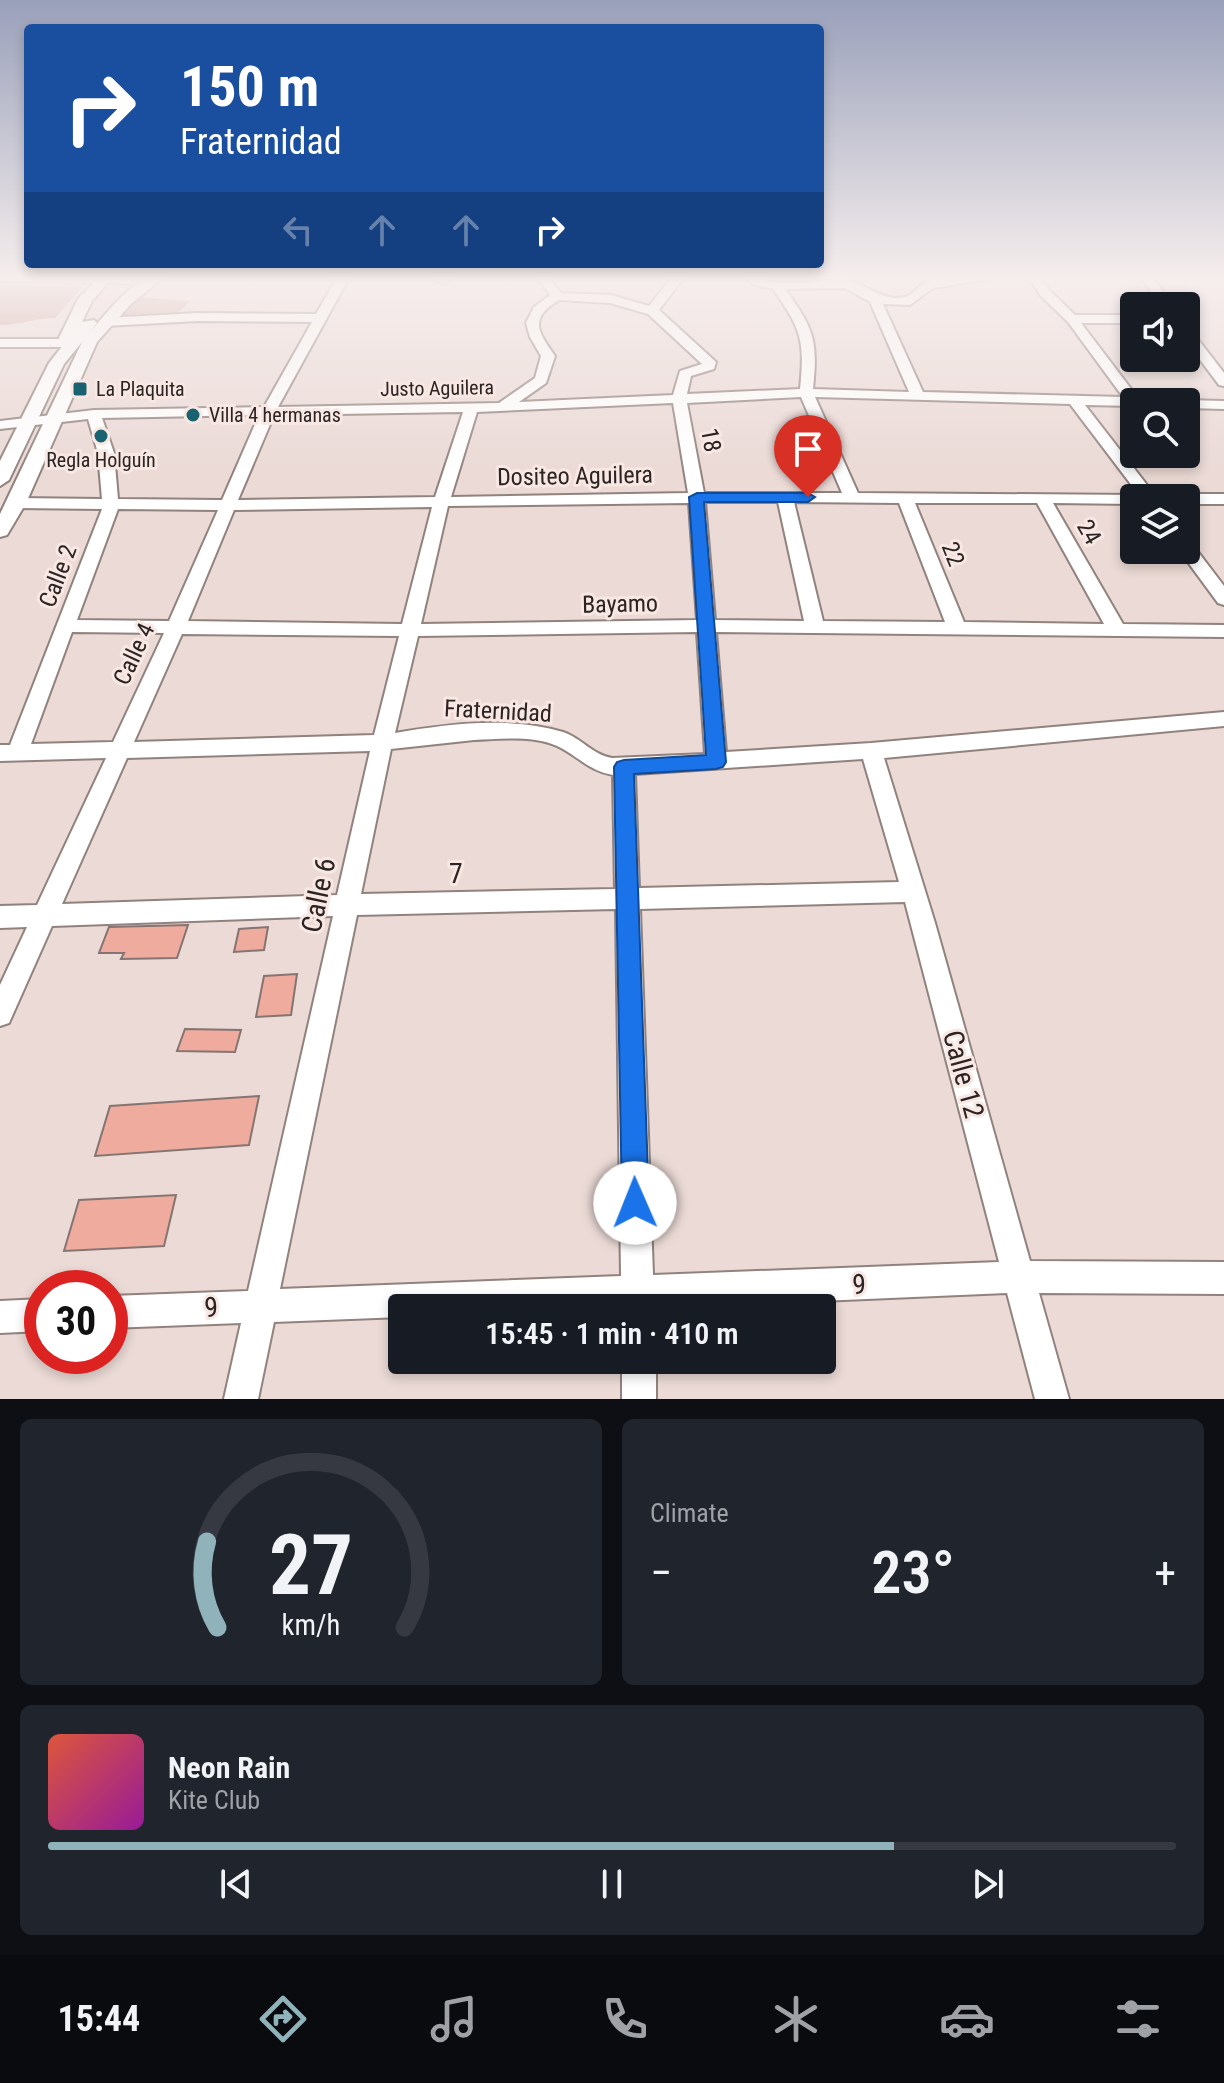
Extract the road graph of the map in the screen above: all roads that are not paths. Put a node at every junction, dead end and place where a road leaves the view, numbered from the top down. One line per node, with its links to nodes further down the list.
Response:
1 (81, 341): 12 (main road)
2 (89, 341): 26 (main road)
3 (306, 341): 24 (street, Calle 4)
4 (538, 341): 22 (street)
5 (686, 341): 17 (street, 18)
6 (807, 341): 15 (street)
7 (893, 341): 16 (street)
8 (1089, 341): 14 (street)
9 (0, 343): 10 (street)
10 (65, 343): 12 (main road)
11 (1200, 350): 13 (street)
12 (57, 363): 27 (main road)
13 (1224, 382)
14 (1124, 388)
15 (806, 393): 16 (street, Justo Aguilera); 17 (street, Justo Aguilera); 33 (street)
16 (917, 395): 18 (street, Justo Aguilera)
17 (679, 398): 22 (street, Justo Aguilera); 31 (street, 18)
18 (1075, 402): 19 (street, Justo Aguilera); 30 (street)
19 (1120, 402)
20 (1200, 404): 21 (street)
21 (1224, 405)
22 (502, 407): 23 (street, Justo Aguilera)
23 (471, 408): 24 (street, Justo Aguilera); 40 (street, Calle 6)
24 (268, 412): 25 (street, Justo Aguilera); 42 (street, Calle 4)
25 (94, 414): 26 (street, Justo Aguilera); 41 (street, Calle 2)
26 (52, 420): 27 (street, Justo Aguilera); 39 (main road)
27 (29, 423): 28 (street, Justo Aguilera); 29 (main road)
28 (0, 425)
29 (0, 480)
30 (1138, 484)
31 (697, 497): 32 (street, Dositeo Aguilera); 40 (street, Dositeo Aguilera); 47 (street, 18)
32 (785, 497): 33 (street, Dositeo Aguilera); 49 (street)
33 (852, 498): 34 (street, Dositeo Aguilera)
34 (905, 498): 38 (street, Dositeo Aguilera); 50 (street, 22)
35 (1120, 499): 38 (street, Dositeo Aguilera)
36 (1200, 499): 37 (street)
37 (1224, 499)
38 (1043, 500): 52 (street, 24)
39 (16, 503): 41 (street, Dositeo Aguilera); 43 (main road)
40 (441, 503): 42 (street, Dositeo Aguilera); 51 (street, Calle 6)
41 (111, 505): 42 (street, Dositeo Aguilera); 46 (street, Calle 2)
42 (229, 505): 48 (street, Calle 4)
43 (0, 531)
44 (1198, 564): 45 (street)
45 (1224, 599)
46 (65, 626): 48 (street, Bayamo); 58 (street, Calle 2)
47 (705, 626): 49 (street, Bayamo); 51 (street, Bayamo); 59 (street, 18)
48 (176, 627): 51 (street, Bayamo); 56 (street, Calle 4)
49 (815, 627): 50 (street, Bayamo)
50 (957, 628): 52 (street, Bayamo)
51 (408, 630): 55 (street, Calle 6)
52 (1117, 630): 53 (street, Bayamo)
53 (1224, 631)
54 (1224, 719): 57 (street, Fraternidad)
55 (382, 743): 56 (street, Fraternidad); 60 (street, Fraternidad); 63 (street, Calle 6)
56 (118, 751): 58 (street, Fraternidad); 64 (street, Calle 4)
57 (871, 751): 59 (street, Fraternidad); 61 (street, Calle 12)
58 (9, 752)
59 (716, 762): 60 (street, Fraternidad)
60 (624, 767): 62 (street)
61 (914, 892): 62 (street, 7); 67 (street, Calle 12)
62 (629, 900): 63 (street, 7); 69 (street)
63 (347, 905): 64 (street, 7); 72 (street, Calle 6)
64 (44, 916): 65 (street, 7); 66 (street, Calle 4)
65 (0, 917)
66 (0, 1014)
67 (1020, 1277): 68 (street, 9); 70 (street, 9); 79 (street, Calle 12)
68 (1224, 1278)
69 (638, 1294)
70 (749, 1294)
71 (388, 1304): 72 (street, 9)
72 (260, 1305): 73 (street, 9); 77 (street, Calle 6)
73 (128, 1311)
74 (24, 1316): 75 (street)
75 (0, 1317)
76 (639, 1374): 78 (street)
77 (241, 1399)
78 (639, 1399)
79 (1052, 1399)

